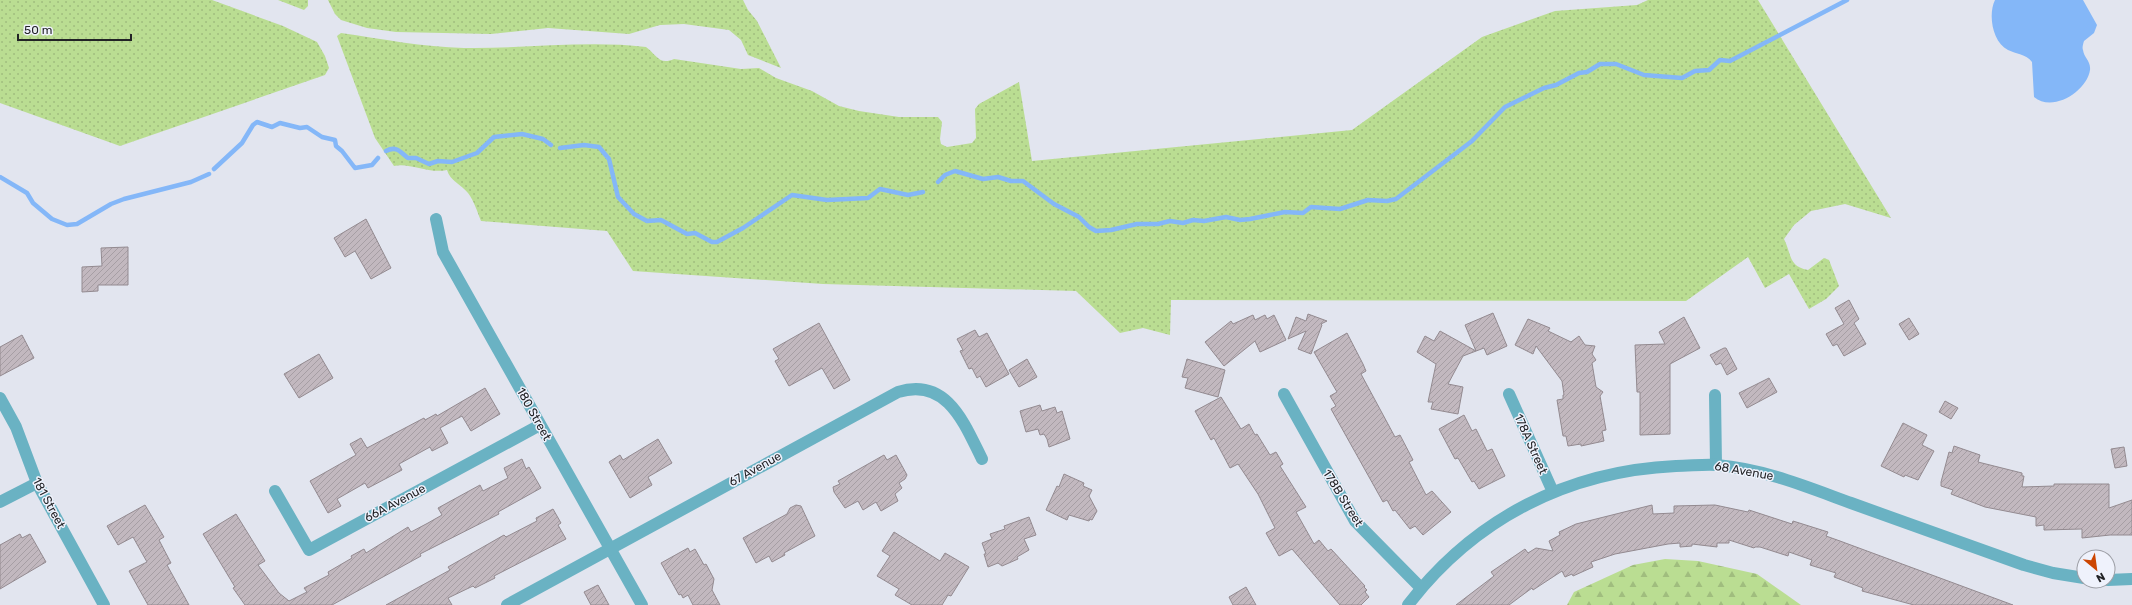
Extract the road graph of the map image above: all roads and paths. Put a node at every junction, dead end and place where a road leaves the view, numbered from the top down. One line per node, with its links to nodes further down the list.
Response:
1 (436, 219): 6 (street, 180 Street)
2 (1284, 394): 17 (street, 178B Street)
3 (1509, 394): 11 (street, 178A Street)
4 (1715, 395): 8 (street)
5 (0, 398): 9 (street, 181 Street)
6 (540, 425): 10 (street, 66A Avenue); 13 (street, 180 Street)
7 (982, 459): 13 (street, 67 Avenue)
8 (1716, 465): 11 (street, 68 Avenue); 14 (street, 68 Avenue)
9 (37, 483): 12 (street); 18 (street, 181 Street)
10 (275, 491)
11 (1553, 492): 17 (street, 68 Avenue)
12 (0, 502)
13 (611, 549): 19 (street, 67 Avenue); 20 (street, 180 Street)
14 (2076, 577)
15 (2132, 579): 16 (street)
16 (2116, 580)
17 (1421, 588): 21 (street, 68 Avenue)
18 (104, 605)
19 (507, 605)
20 (642, 605)
21 (1408, 605)

